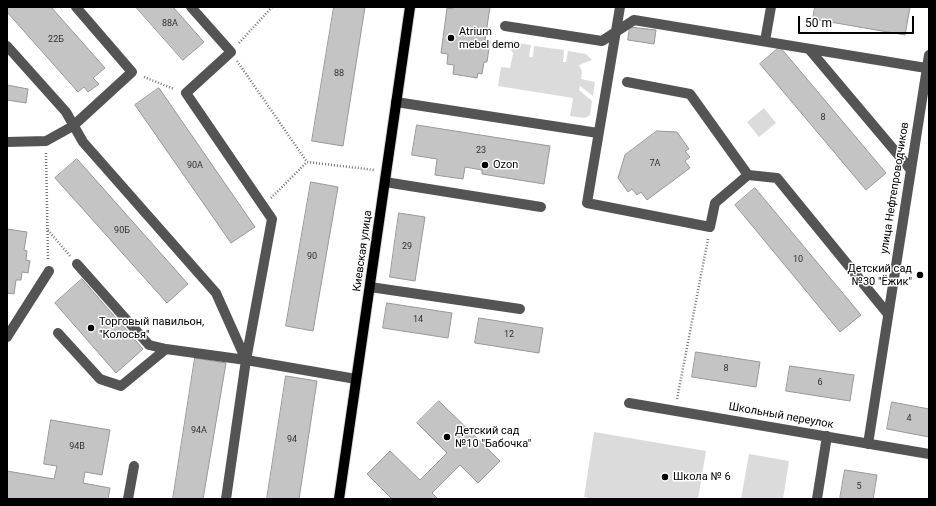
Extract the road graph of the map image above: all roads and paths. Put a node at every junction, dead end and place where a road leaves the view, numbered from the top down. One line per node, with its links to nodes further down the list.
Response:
1 (76, 7): 15 (street)
2 (191, 7): 12 (street)
3 (272, 7): 12 (path)
4 (410, 7): 18 (main road, Киевская улица)
5 (620, 7): 8 (street)
6 (771, 7): 9 (street)
7 (505, 26): 8 (street)
8 (616, 33): 9 (street); 21 (street)
9 (765, 41): 11 (street)
10 (7, 46): 20 (street)
11 (809, 49): 14 (street); 25 (street)
12 (231, 52): 17 (street); 24 (path)
13 (929, 55): 14 (street, улица Нефтепроводчиков)
14 (926, 68): 19 (street, улица Нефтепроводчиков)
15 (132, 72): 17 (path); 20 (street)
16 (627, 82): 26 (street)
17 (186, 93): 28 (street)
18 (396, 102): 21 (street); 27 (main road, Киевская улица)
19 (925, 108): 25 (street, улица Нефтепроводчиков)
20 (74, 126): 22 (street); 40 (street)
21 (598, 133): 30 (street)
22 (46, 141): 23 (street); 31 (path)
23 (7, 142)
24 (307, 162): 27 (path); 28 (path)
25 (910, 170): 36 (street, улица Нефтепроводчиков)
26 (748, 175): 30 (street); 36 (street)
27 (386, 177): 29 (street); 34 (main road, Киевская улица)
28 (263, 206): 40 (street)
29 (540, 207)
30 (710, 227): 43 (path)
31 (48, 230): 32 (path); 33 (path)
32 (77, 264): 39 (street)
33 (49, 271): 38 (street)
34 (370, 287): 35 (street); 41 (main road, Киевская улица)
35 (520, 309)
36 (888, 314): 45 (street, улица Нефтепроводчиков)
37 (58, 333): 39 (street)
38 (7, 337)
39 (166, 349): 40 (street)
40 (246, 360): 41 (street); 49 (street)
41 (356, 378): 50 (main road, Киевская улица)
42 (629, 403): 43 (street, Школьный переулок)
43 (675, 411): 44 (street, Школьный переулок)
44 (827, 436): 45 (street, Школьный переулок); 51 (street)
45 (868, 444): 46 (street, Школьный переулок)
46 (929, 454)
47 (134, 466): 48 (street)
48 (128, 499)
49 (226, 499)
50 (339, 499)
51 (817, 499)

